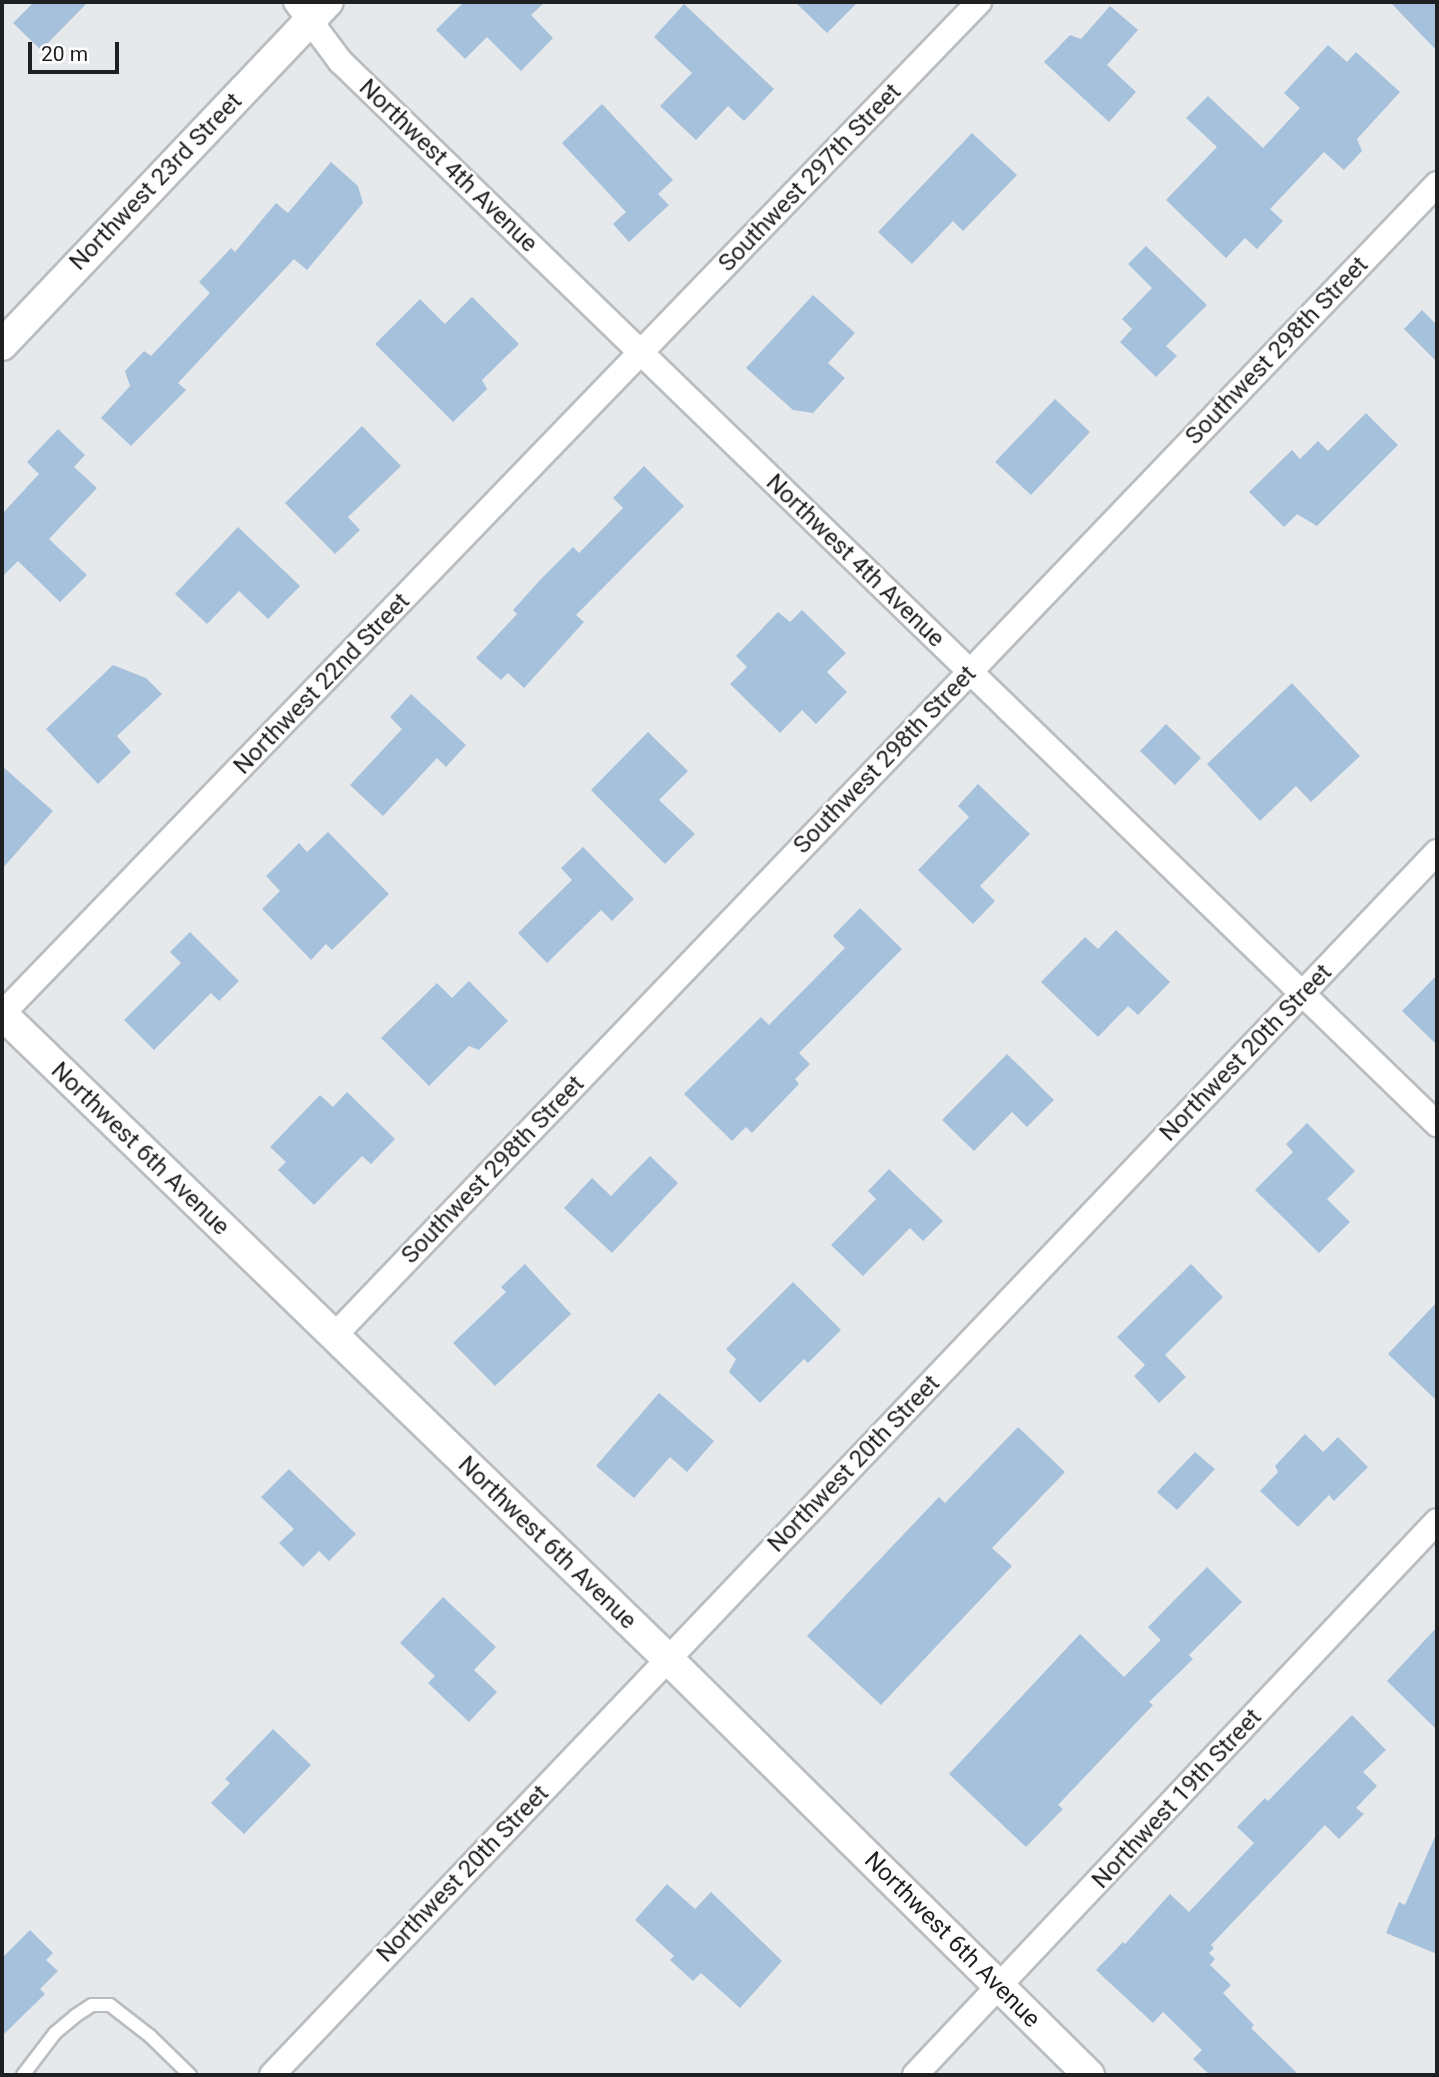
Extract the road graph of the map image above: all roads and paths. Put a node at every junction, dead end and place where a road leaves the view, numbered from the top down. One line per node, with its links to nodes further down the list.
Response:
1 (979, 2): 5 (street, Southwest 297th Street)
2 (312, 8): 4 (street, Northwest 23rd Street); 5 (street, Northwest 4th Avenue)
3 (1437, 184): 6 (street, Southwest 298th Street)
4 (2, 345)
5 (642, 354): 6 (street, Northwest 4th Avenue); 9 (street, Northwest 22nd Street)
6 (969, 672): 8 (street, Northwest 4th Avenue); 11 (street, Southwest 298th Street)
7 (1437, 852): 8 (street, Northwest 20th Street)
8 (1303, 994): 10 (street, Northwest 4th Avenue); 13 (street, Northwest 20th Street)
9 (2, 1014): 11 (street, Northwest 6th Avenue)
10 (1437, 1124)
11 (333, 1337): 13 (street, Northwest 6th Avenue)
12 (1437, 1521): 14 (street, Northwest 19th Street)
13 (667, 1659): 14 (street, Northwest 6th Avenue); 17 (street, Northwest 20th Street)
14 (999, 1987): 18 (street, Northwest 19th Street); 19 (street, Northwest 6th Avenue)
15 (23, 2075): 16 (lane)
16 (190, 2075)
17 (272, 2075)
18 (915, 2075)
19 (1090, 2075)

